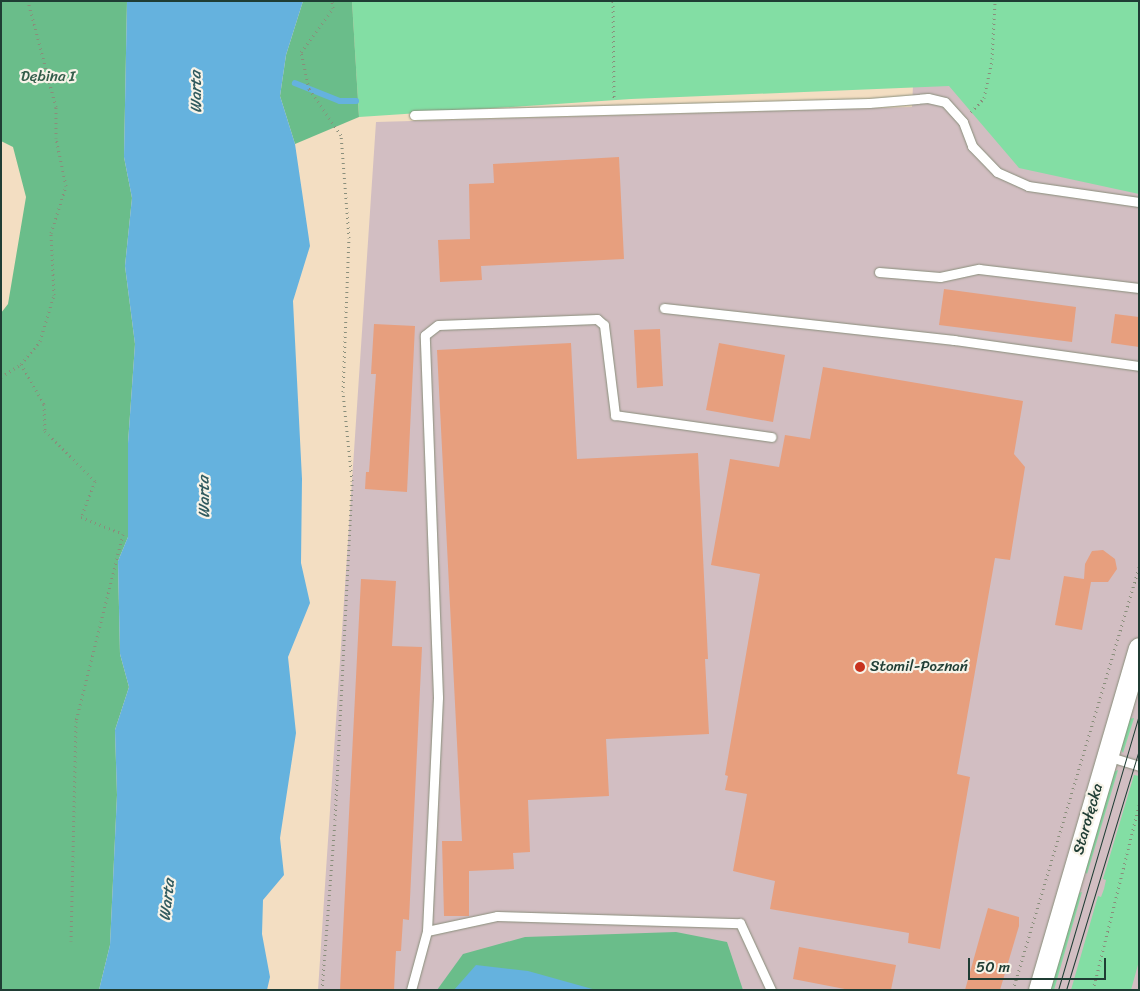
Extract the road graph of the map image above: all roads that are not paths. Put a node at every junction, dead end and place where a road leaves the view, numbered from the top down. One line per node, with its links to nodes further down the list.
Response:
1 (414, 115): 2 (lane)
2 (1139, 202)
3 (879, 272): 4 (lane)
4 (1139, 288)
5 (664, 308): 6 (lane)
6 (1139, 366)
7 (771, 437): 11 (lane)
8 (1139, 648): 9 (street, Starołęcka)
9 (1107, 756): 10 (lane); 14 (street, Starołęcka)
10 (1139, 766)
11 (427, 931): 12 (lane); 13 (lane)
12 (411, 990)
13 (770, 990)
14 (1039, 990)

